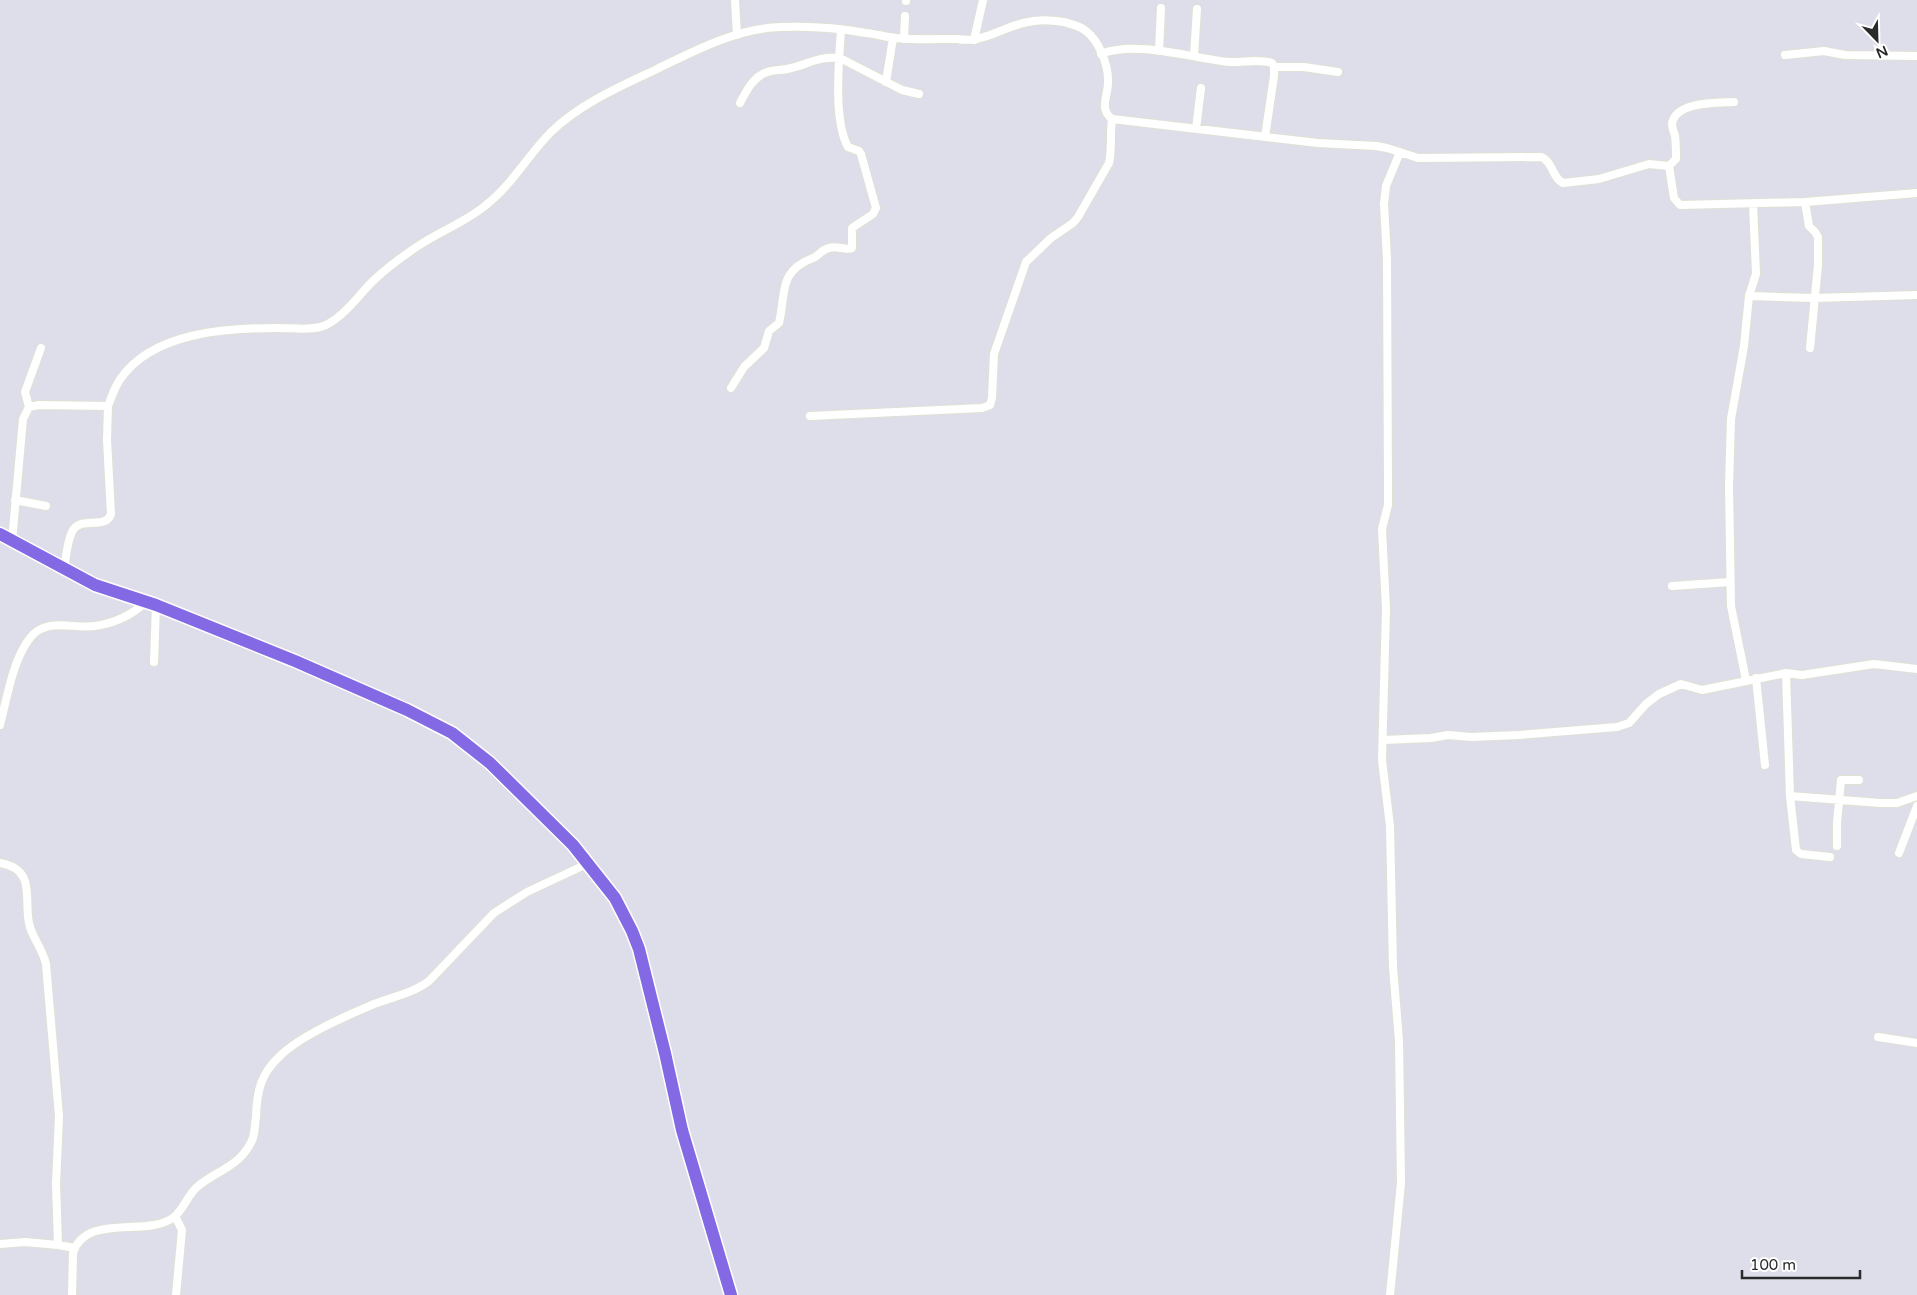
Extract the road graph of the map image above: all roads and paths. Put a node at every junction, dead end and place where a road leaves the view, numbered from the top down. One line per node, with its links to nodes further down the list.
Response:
1 (735, 0): 7 (street)
2 (983, 0): 10 (street)
3 (1161, 8): 11 (street)
4 (1197, 9): 14 (street)
5 (905, 16): 9 (street)
6 (841, 30): 7 (street); 8 (street); 16 (street)
7 (737, 35): 38 (street)
8 (893, 38): 9 (street); 19 (street)
9 (904, 38): 10 (street)
10 (974, 40): 12 (street)
11 (1159, 52): 12 (street); 14 (street)
12 (1102, 54): 24 (street)
13 (1786, 55): 15 (street)
14 (1194, 56): 17 (street)
15 (1917, 56)
16 (840, 58): 19 (street); 22 (street); 37 (street)
17 (1274, 68): 18 (street); 26 (street)
18 (1338, 72)
19 (886, 82): 21 (street)
20 (1201, 88): 25 (street)
21 (919, 94)
22 (740, 102)
23 (1734, 102): 28 (street)
24 (1112, 119): 25 (street); 40 (street)
25 (1196, 129): 26 (street)
26 (1265, 137): 27 (street)
27 (1400, 152): 28 (street); 56 (street)
28 (1669, 166): 31 (street)
29 (1917, 193): 30 (street)
30 (1805, 202): 31 (street); 34 (street)
31 (1753, 204): 32 (street)
32 (1749, 296): 34 (street); 46 (street)
33 (1917, 296): 34 (street)
34 (1814, 298): 36 (street)
35 (41, 348): 39 (street)
36 (1810, 348)
37 (730, 388)
38 (108, 406): 39 (street); 45 (street)
39 (29, 407): 41 (street)
40 (810, 416)
41 (15, 500): 42 (street); 44 (street)
42 (46, 506)
43 (0, 534): 44 (main road)
44 (12, 541): 45 (main road)
45 (64, 570): 48 (main road)
46 (1730, 582): 47 (street); 53 (street)
47 (1672, 586)
48 (151, 604): 49 (street); 54 (street); 67 (main road)
49 (154, 662)
50 (1917, 669): 51 (street)
51 (1786, 673): 52 (street); 59 (street)
52 (1756, 678): 53 (street); 57 (street)
53 (1746, 680): 56 (street)
54 (3, 703): 55 (street)
55 (0, 725)
56 (1383, 740): 77 (street)
57 (1765, 765)
58 (1859, 780): 61 (street)
59 (1790, 796): 61 (street); 65 (street)
60 (1917, 796): 61 (street)
61 (1840, 800): 63 (street)
62 (1917, 806): 64 (street)
63 (1837, 846)
64 (1899, 853)
65 (1830, 857)
66 (0, 863): 72 (street)
67 (588, 863): 70 (street); 76 (main road)
68 (1878, 1037): 69 (street)
69 (1917, 1043)
70 (175, 1216): 73 (street); 75 (street)
71 (0, 1244): 72 (street)
72 (58, 1245): 73 (street)
73 (74, 1248): 74 (street)
74 (72, 1295)
75 (176, 1295)
76 (731, 1295)
77 (1390, 1295)

